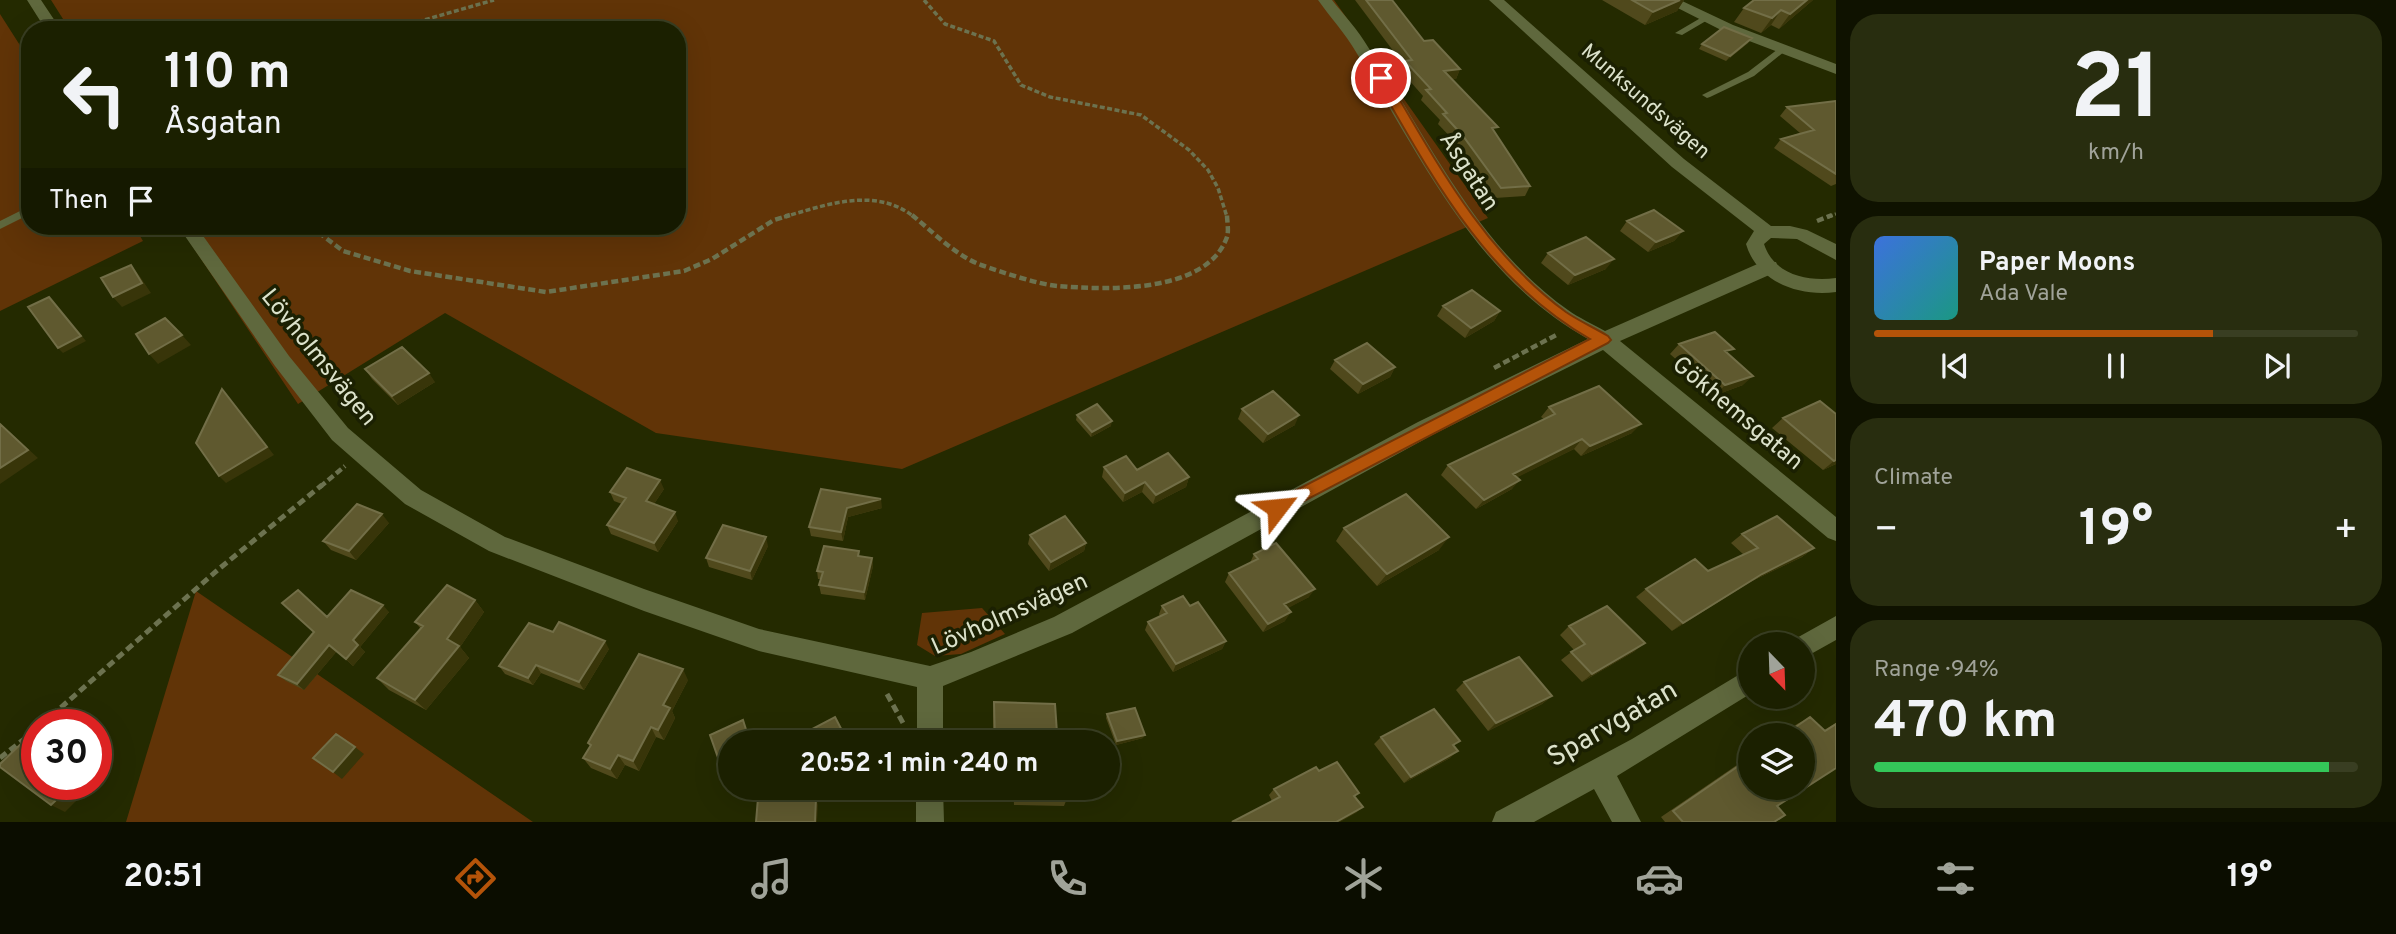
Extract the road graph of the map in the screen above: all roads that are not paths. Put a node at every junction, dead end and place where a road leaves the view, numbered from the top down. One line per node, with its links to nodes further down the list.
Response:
1 (34, 0): 6 (street)
2 (1325, 0): 18 (street, Åsgatan)
3 (1496, 0): 13 (street, Munksundsvägen)
4 (1669, 0): 5 (street)
5 (1707, 18): 7 (lane); 8 (street)
6 (48, 21)
7 (1679, 33)
8 (1782, 49): 9 (street); 10 (lane)
9 (1836, 69)
10 (1707, 95)
11 (21, 214): 12 (lane)
12 (0, 225)
13 (1767, 232): 15 (street); 16 (street)
14 (193, 235): 22 (street, Lövholmsvägen)
15 (1833, 247)
16 (1769, 267): 17 (street); 18 (street, Lövholmsvägen)
17 (1834, 288)
18 (1603, 340): 19 (street, Gökhemsgatan); 22 (street, Lövholmsvägen)
19 (1836, 531)
20 (1836, 627): 21 (street)
21 (1815, 640)
22 (929, 678): 24 (street)
23 (1738, 687): 25 (street, Sparvgatan)
24 (930, 730)
25 (1599, 771): 28 (street, Sparvgatan); 29 (street)
26 (930, 800): 27 (street)
27 (930, 822)
28 (1506, 822)
29 (1628, 822)

